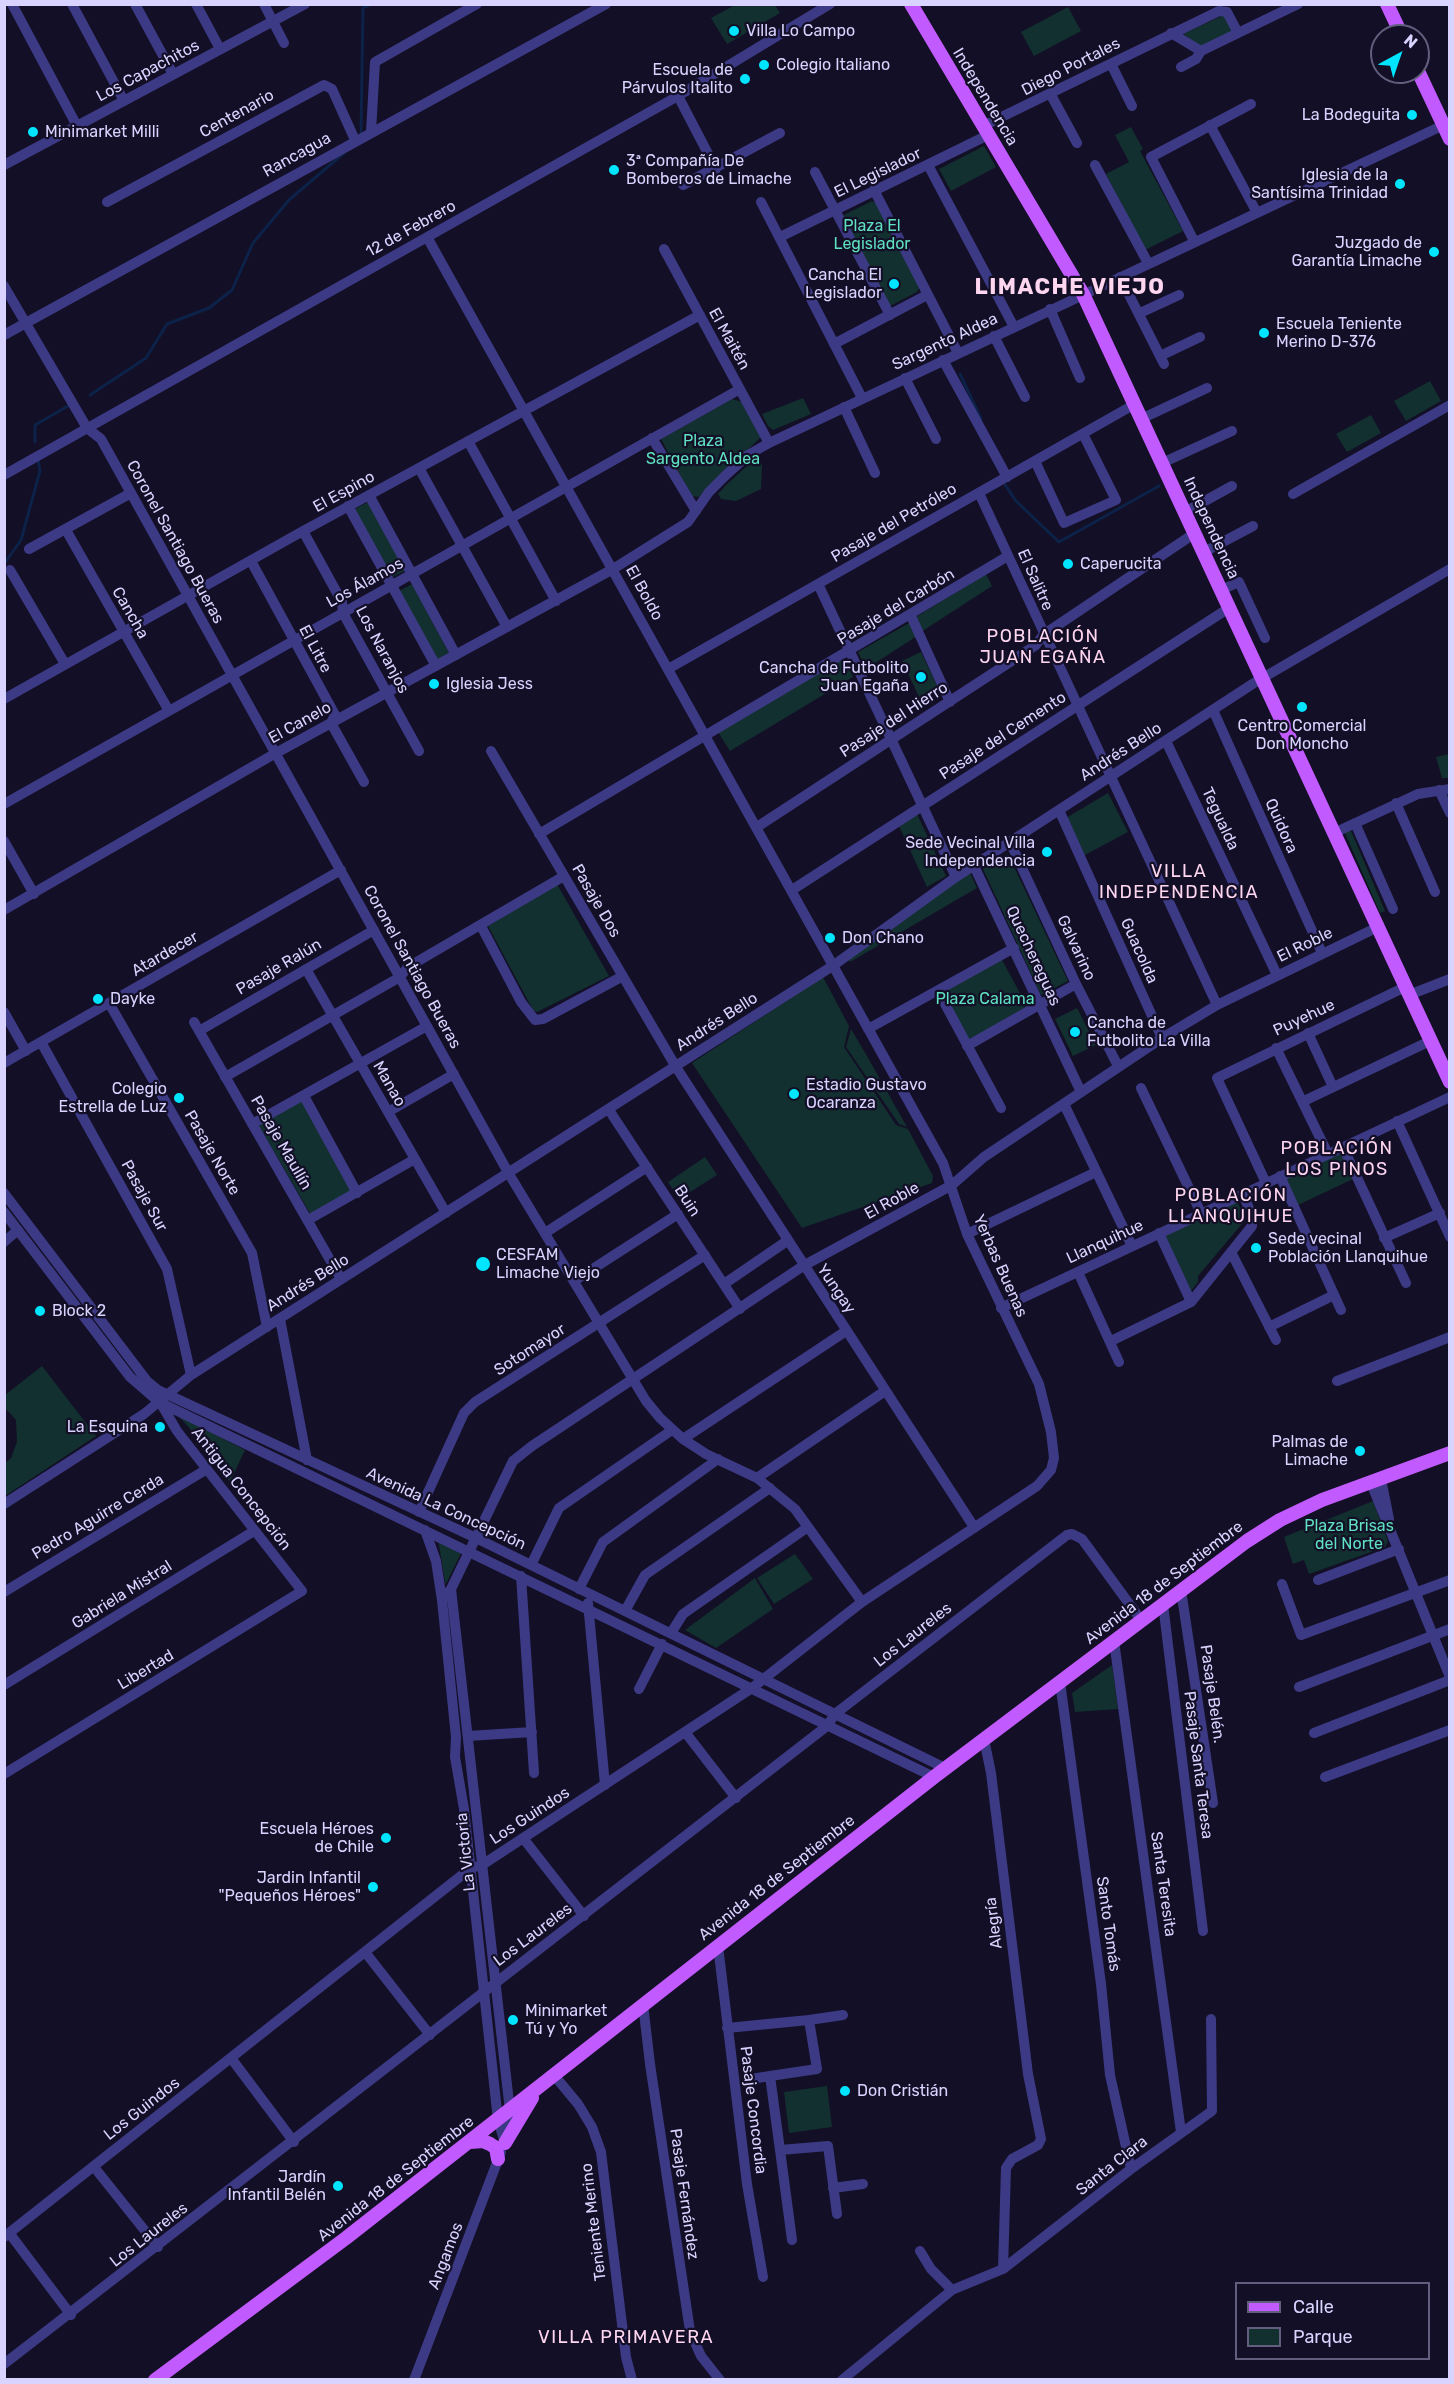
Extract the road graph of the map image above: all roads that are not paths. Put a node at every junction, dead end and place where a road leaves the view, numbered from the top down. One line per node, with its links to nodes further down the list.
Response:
1 (12, 4): 31 (street)
2 (72, 4): 26 (street)
3 (135, 4): 22 (street)
4 (196, 4): 18 (street)
5 (264, 4): 13 (street)
6 (477, 4): 34 (street)
7 (606, 4): 34 (street, Rancagua)
8 (830, 4): 25 (street, 12 de Febrero)
9 (911, 4): 32 (main road, Independencia)
10 (1298, 4): 16 (street)
11 (1387, 4): 14 (main road)
12 (298, 6): 13 (street, Los Capachitos)
13 (273, 22): 17 (street); 18 (street, Los Capachitos)
14 (1396, 24)
15 (1171, 33): 16 (street, Diego Portales); 19 (street); 20 (street, Diego Portales)
16 (1238, 33): 19 (street)
17 (284, 43)
18 (220, 49): 22 (street, Los Capachitos)
19 (1201, 51): 21 (street)
20 (1111, 64): 24 (street, Diego Portales); 28 (street)
21 (1181, 67)
22 (173, 74): 26 (street, Los Capachitos)
23 (1425, 84): 29 (main road)
24 (1051, 95): 32 (street, Diego Portales); 36 (street)
25 (678, 96): 41 (street); 49 (street, 12 de Febrero)
26 (124, 101): 31 (street, Los Capachitos)
27 (1251, 104): 30 (street)
28 (1132, 106)
29 (1446, 124): 35 (main road); 48 (street, Sargento Aldea)
30 (1210, 125): 48 (street); 51 (street)
31 (77, 126): 38 (street, Los Capachitos)
32 (986, 130): 39 (street, El Legislador); 56 (main road, Independencia)
33 (780, 133): 41 (street)
34 (362, 136): 45 (street, Centenario); 63 (street, Rancagua)
35 (1449, 139)
36 (1077, 143)
37 (4, 151): 38 (street)
38 (8, 163)
39 (928, 165): 44 (street, El Legislador); 64 (street)
40 (1095, 165): 53 (street)
41 (716, 169): 43 (street)
42 (815, 172): 47 (street)
43 (683, 185)
44 (874, 190): 47 (street, El Legislador); 57 (street)
45 (107, 202)
46 (761, 202): 50 (street)
47 (834, 211): 50 (street, El Legislador); 62 (street)
48 (1256, 212): 51 (street, Sargento Aldea)
49 (427, 237): 80 (street, El Boldo); 82 (street, 12 de Febrero)
50 (780, 237): 68 (street)
51 (1194, 241): 53 (street, Sargento Aldea)
52 (664, 249): 61 (street, El Maitén)
53 (1148, 263): 54 (street, Sargento Aldea)
54 (1120, 277): 56 (street, Sargento Aldea); 60 (street)
55 (4, 286): 63 (street, Coronel Santiago Bueras)
56 (1083, 294): 59 (street, Sargento Aldea); 77 (main road, Independencia)
57 (927, 295): 62 (street); 69 (street)
58 (1179, 295): 60 (street)
59 (1050, 309): 64 (street, Sargento Aldea); 72 (street)
60 (1140, 313): 67 (street)
61 (700, 315): 74 (street, El Maitén); 80 (street, El Espino)
62 (890, 315): 68 (street)
63 (26, 323): 65 (street, Rancagua); 82 (street, Coronel Santiago Bueras)
64 (1014, 327): 66 (street, Sargento Aldea)
65 (4, 335)
66 (994, 336): 69 (street, Sargento Aldea); 75 (street)
67 (1200, 337)
68 (834, 344): 76 (street)
69 (958, 353): 70 (street, Sargento Aldea)
70 (943, 360): 71 (street, Sargento Aldea); 94 (street)
71 (905, 378): 76 (street, Sargento Aldea); 86 (street)
72 (1080, 378)
73 (1207, 388): 81 (street)
74 (740, 389): 85 (street, Los Álamos); 88 (street, El Maitén)
75 (1025, 397)
76 (862, 398): 79 (street, Sargento Aldea)
77 (1135, 404): 81 (main road, Independencia); 84 (street, Pasaje del Petróleo)
78 (1449, 405): 99 (street)
79 (844, 407): 88 (street, Sargento Aldea); 92 (street)
80 (524, 411): 87 (street, El Espino); 95 (street, El Boldo)
81 (1141, 418): 90 (main road, Independencia)
82 (87, 428): 93 (street, 12 de Febrero); 97 (street, Coronel Santiago Bueras)
83 (1232, 431): 90 (street)
84 (1083, 434): 89 (street, Pasaje del Petróleo); 89 (street)
85 (652, 438): 95 (street, Los Álamos); 102 (street)
86 (936, 439)
87 (468, 441): 91 (street, El Espino); 104 (street)
88 (769, 443): 102 (street, Sargento Aldea)
89 (1035, 461): 94 (street, Pasaje del Petróleo)
90 (1162, 463): 103 (main road, Independencia)
91 (419, 468): 100 (street, El Espino); 109 (street)
92 (874, 473)
93 (4, 475)
94 (1004, 479): 98 (street, Pasaje del Petróleo)
95 (567, 486): 104 (street, Los Álamos); 115 (street, El Boldo)
96 (1232, 486): 103 (street)
97 (131, 493): 106 (street); 121 (street, Coronel Santiago Bueras)
98 (978, 493): 112 (street, El Salitre); 118 (street, Pasaje del Petróleo)
99 (1293, 494)
100 (369, 495): 101 (street, El Espino); 117 (street)
101 (348, 506): 107 (street, El Espino); 119 (street)
102 (696, 511): 115 (street, Sargento Aldea)
103 (1185, 512): 108 (main road, Independencia)
104 (510, 518): 109 (street, Los Álamos); 122 (street)
105 (1253, 526): 111 (street)
106 (66, 530): 110 (street); 127 (street, Cancha)
107 (303, 531): 113 (street, El Espino); 124 (street, Los Naranjos)
108 (1195, 533): 111 (main road, Independencia); 128 (street, Pasaje del Hierro)
109 (462, 546): 117 (street, Los Álamos); 126 (street)
110 (29, 549)
111 (1204, 552): 120 (main road, Independencia)
112 (1008, 556): 125 (street, Pasaje del Carbón); 128 (street, El Salitre)
113 (251, 561): 121 (street, El Espino); 130 (street, El Litre)
114 (1449, 568): 137 (street, Andrés Bello)
115 (613, 569): 122 (street, El Canelo); 135 (street, El Boldo)
116 (10, 570): 133 (street)
117 (412, 574): 119 (street, Los Álamos); 132 (street)
118 (818, 584): 131 (street); 135 (street, Pasaje del Petróleo)
119 (392, 585): 124 (street, Los Álamos); 134 (street)
120 (1221, 590): 123 (main road, Independencia); 129 (street)
121 (188, 595): 127 (street, El Espino); 136 (street, Coronel Santiago Bueras)
122 (556, 601): 126 (street, El Canelo)
123 (1229, 608): 137 (main road, Independencia); 141 (street, Pasaje del Cemento)
124 (343, 613): 130 (street, Los Álamos); 138 (street, Los Naranjos)
125 (911, 616): 131 (street, Pasaje del Carbón); 140 (street)
126 (507, 627): 132 (street, El Canelo)
127 (123, 632): 133 (street, El Espino); 143 (street, Cancha)
128 (1043, 635): 140 (street, Pasaje del Hierro); 141 (street, El Salitre)
129 (1265, 638)
130 (294, 640): 136 (street, Los Álamos); 144 (street, El Litre)
131 (850, 652): 145 (street, Pasaje del Carbón); 146 (street)
132 (456, 655): 134 (street, El Canelo)
133 (65, 664): 139 (street, El Espino)
134 (436, 666): 138 (street, El Canelo)
135 (668, 669): 145 (street, El Boldo)
136 (232, 675): 143 (street, Los Álamos); 150 (street, Coronel Santiago Bueras)
137 (1261, 679): 142 (street, Andrés Bello); 161 (main road, Independencia)
138 (387, 693): 144 (street, El Canelo); 148 (street, Los Naranjos)
139 (5, 697)
140 (950, 702): 146 (street, Pasaje del Hierro)
141 (1078, 706): 151 (street, El Salitre); 156 (street, Pasaje del Cemento)
142 (1213, 710): 147 (street, Andrés Bello); 178 (street, Quidora)
143 (169, 711): 155 (street, Los Álamos)
144 (331, 723): 150 (street, El Canelo); 152 (street, El Litre)
145 (706, 735): 160 (street, El Boldo); 162 (street, Pasaje del Carbón)
146 (890, 741): 156 (street); 160 (street, Pasaje del Hierro)
147 (1166, 741): 151 (street, Andrés Bello); 181 (street, Tegualda)
148 (419, 751)
149 (491, 751): 162 (street, Pasaje Dos)
150 (276, 753): 166 (street, Coronel Santiago Bueras); 171 (street, El Canelo)
151 (1110, 777): 157 (street, Andrés Bello); 190 (street, El Salitre)
152 (364, 782)
153 (1444, 790): 154 (street); 158 (street)
154 (1396, 803): 159 (street); 170 (street)
155 (4, 804)
156 (921, 807): 168 (street); 169 (street, Pasaje del Cemento)
157 (1059, 810): 164 (street, Andrés Bello); 197 (street, Guacolda)
158 (1449, 813)
159 (1355, 824): 161 (street); 172 (street)
160 (757, 827): 169 (street, El Boldo)
161 (1334, 833): 175 (main road, Independencia)
162 (540, 834): 167 (street, Pasaje Dos)
163 (4, 841): 171 (street)
164 (1010, 842): 165 (street, Andrés Bello); 185 (street, Galvarino)
165 (974, 866): 168 (street, Andrés Bello); 177 (street, Quechereguas)
166 (341, 870): 176 (street, Coronel Santiago Bueras); 188 (street, Atardecer)
167 (564, 876): 174 (street); 182 (street, Pasaje Dos)
168 (956, 877): 179 (street, Andrés Bello)
169 (792, 890): 179 (street, El Boldo)
170 (1435, 892)
171 (34, 894): 173 (street, El Canelo)
172 (1393, 909)
173 (4, 910)
174 (480, 926): 182 (street); 183 (street)
175 (1378, 927): 178 (street, El Roble); 187 (main road, Independencia)
176 (374, 930): 180 (street, Pasaje Ralún); 183 (street, Coronel Santiago Bueras)
177 (1014, 948): 186 (street); 189 (street, Quechereguas)
178 (1322, 953): 181 (street, El Roble)
179 (834, 965): 195 (street, Yerbas Buenas); 206 (street, Andrés Bello)
180 (306, 969): 192 (street, Manao); 193 (street, Pasaje Ralún)
181 (1277, 975): 190 (street, El Roble)
182 (623, 976): 206 (street, Pasaje Dos)
183 (400, 977): 192 (street); 194 (street, Coronel Santiago Bueras)
184 (1449, 979): 187 (street, Puyehue)
185 (1076, 984): 189 (street); 205 (street, Galvarino)
186 (938, 991): 195 (street); 200 (street)
187 (1407, 991): 196 (street, Puyehue); 198 (main road, Independencia)
188 (109, 1003): 199 (street, Atardecer); 264 (street, Pasaje Norte)
189 (1039, 1003): 200 (street); 212 (street, Quechereguas)
190 (1217, 1005): 197 (street, El Roble)
191 (4, 1012): 202 (street)
192 (332, 1016): 204 (street, Manao); 208 (street)
193 (196, 1026): 208 (street, Pasaje Maullín)
194 (427, 1026): 204 (street); 207 (street, Coronel Santiago Bueras)
195 (868, 1029): 230 (street, Yerbas Buenas)
196 (1308, 1033): 201 (street, Puyehue); 210 (street)
197 (1162, 1038): 205 (street, El Roble)
198 (1430, 1041): 209 (main road, Independencia); 210 (street)
199 (41, 1042): 202 (street, Atardecer); 271 (street, Pasaje Sur)
200 (967, 1046): 217 (street)
201 (1276, 1048): 215 (street); 229 (street, Puyehue)
202 (26, 1051): 203 (street, Atardecer)
203 (4, 1063)
204 (360, 1064): 213 (street); 219 (street, Manao)
205 (1118, 1066): 212 (street, El Roble)
206 (675, 1067): 218 (street, Andrés Bello); 246 (street, Yungay)
207 (454, 1074): 219 (street); 227 (street, Coronel Santiago Bueras)
208 (225, 1077): 221 (street, Pasaje Maullín)
209 (1449, 1082)
210 (1333, 1087): 215 (street)
211 (1141, 1088): 236 (street)
212 (1081, 1092): 216 (street, El Roble)
213 (304, 1096): 221 (street); 232 (street)
214 (1449, 1097): 220 (street, Llanquihue)
215 (1304, 1101): 223 (street)
216 (1064, 1104): 226 (street); 230 (street, El Roble)
217 (1001, 1108)
218 (609, 1110): 225 (street, Buin); 227 (street, Andrés Bello)
219 (388, 1112): 224 (street, Manao)
220 (1397, 1121): 222 (street, Llanquihue); 238 (street)
221 (252, 1124): 239 (street, Pasaje Maullín)
222 (1343, 1147): 223 (street, Llanquihue); 245 (street)
223 (1328, 1154): 228 (street, Llanquihue)
224 (415, 1159): 232 (street); 235 (street, Manao)
225 (647, 1167): 237 (street, Buin); 241 (street)
226 (1096, 1172): 243 (street); 248 (street)
227 (509, 1174): 235 (street, Andrés Bello); 241 (street, Coronel Santiago Bueras)
228 (1280, 1176): 229 (street, Llanquihue); 257 (street)
229 (1266, 1183): 233 (street, Llanquihue)
230 (952, 1185): 243 (street, Yerbas Buenas); 251 (street, El Roble)
231 (4, 1193): 275 (street, Avenida La Concepción)
232 (357, 1193): 239 (street)
233 (1243, 1194): 236 (street, Llanquihue); 249 (street)
234 (4, 1212): 240 (street, Avenida La Concepción)
235 (446, 1213): 253 (street, Andrés Bello)
236 (1201, 1213): 242 (street, Llanquihue)
237 (678, 1214): 250 (street, Buin); 254 (street)
238 (1440, 1214): 244 (street); 245 (street)
239 (308, 1220): 253 (street, Pasaje Maullín)
240 (18, 1230): 247 (street); 275 (street, Avenida La Concepción)
241 (545, 1233): 254 (street, Coronel Santiago Bueras)
242 (1159, 1233): 248 (street, Llanquihue); 258 (street)
243 (967, 1234): 259 (street, Yerbas Buenas)
244 (1449, 1237)
245 (1384, 1238): 255 (street)
246 (787, 1241): 251 (street, Yungay); 256 (street)
247 (4, 1242)
248 (1132, 1246): 252 (street, Llanquihue)
249 (1231, 1252): 258 (street); 265 (street)
250 (705, 1255): 256 (street, Buin); 263 (street, Sotomayor)
251 (803, 1266): 260 (street, El Roble); 266 (street, Yungay)
252 (1078, 1272): 259 (street, Llanquihue); 269 (street)
253 (341, 1280): 262 (street, Andrés Bello)
254 (574, 1281): 263 (street, Coronel Santiago Bueras)
255 (1406, 1282)
256 (724, 1284): 260 (street, Buin)
257 (1334, 1295): 261 (street); 265 (street)
258 (1191, 1302): 269 (street)
259 (1001, 1308): 288 (street, Yerbas Buenas)
260 (740, 1309): 272 (street, El Roble)
261 (1341, 1310)
262 (280, 1319): 264 (street, Andrés Bello); 279 (street)
263 (599, 1323): 272 (street, Coronel Santiago Bueras); 286 (street, Sotomayor)
264 (267, 1327): 271 (street, Andrés Bello)
265 (1269, 1327): 268 (street)
266 (846, 1331): 274 (street, Yungay); 277 (street)
267 (1449, 1337): 273 (street)
268 (1276, 1340)
269 (1111, 1341): 270 (street)
270 (1119, 1362)
271 (190, 1375): 275 (street, Andrés Bello)
272 (633, 1380): 276 (street, Coronel Santiago Bueras); 291 (street, El Roble)
273 (1337, 1381)
274 (885, 1391): 282 (street); 288 (street, Yungay)
275 (162, 1398): 279 (street, Avenida La Concepción); 281 (street, Antigua Concepción); 285 (street, Andrés Bello); 289 (street, Avenida La Concepción)
276 (672, 1430): 277 (street, Coronel Santiago Bueras); 294 (street)
277 (683, 1439): 280 (street, Coronel Santiago Bueras)
278 (1449, 1453): 283 (main road, Avenida 18 de Septiembre)
279 (307, 1460): 286 (street, Avenida La Concepción)
280 (718, 1460): 282 (street, Coronel Santiago Bueras); 300 (street)
281 (207, 1469): 290 (street, Antigua Concepción); 303 (street, Pedro Aguirre Cerda)
282 (757, 1478): 284 (street, Coronel Santiago Bueras)
283 (1376, 1481): 292 (street); 301 (main road, Avenida 18 de Septiembre)
284 (770, 1488): 287 (street, Coronel Santiago Bueras); 310 (street)
285 (4, 1504)
286 (419, 1512): 291 (street, Avenida La Concepción)
287 (808, 1527): 307 (street, Coronel Santiago Bueras); 313 (street)
288 (974, 1527): 307 (street, Los Guindos)
289 (425, 1530): 293 (street, Avenida La Concepción); 306 (street, La Victoria)
290 (255, 1531): 302 (street, Antigua Concepción); 320 (street, Gabriela Mistral)
291 (476, 1538): 293 (street, El Roble); 294 (street, Avenida La Concepción)
292 (1399, 1549): 296 (street); 304 (street)
293 (470, 1551): 295 (street, Avenida La Concepción); 299 (street)
294 (531, 1565): 300 (street, Avenida La Concepción)
295 (521, 1576): 309 (street, Avenida La Concepción); 327 (street)
296 (1318, 1580)
297 (1449, 1580): 304 (street)
298 (1282, 1584): 304 (street)
299 (451, 1589): 306 (street); 330 (street, La Victoria)
300 (579, 1589): 305 (street, Avenida La Concepción)
301 (1181, 1590): 308 (main road, Avenida 18 de Septiembre); 338 (street, Pasaje Belén.)
302 (302, 1591): 334 (street, Libertad)
303 (4, 1592)
304 (1416, 1592): 314 (street)
305 (591, 1595): 309 (street); 310 (street, Avenida La Concepción)
306 (442, 1600): 341 (street, La Victoria)
307 (862, 1602): 318 (street, Los Guindos)
308 (1163, 1604): 311 (main road, Avenida 18 de Septiembre); 343 (street, Pasaje Santa Teresa)
309 (587, 1608): 316 (street, Avenida La Concepción); 336 (street)
310 (625, 1611): 313 (street, Avenida La Concepción)
311 (1141, 1620): 315 (main road, Avenida 18 de Septiembre); 324 (street, Los Laureles)
312 (1449, 1629): 314 (street)
313 (670, 1634): 318 (street, Avenida La Concepción)
314 (1433, 1636): 317 (street); 321 (street)
315 (1114, 1641): 319 (main road, Avenida 18 de Septiembre); 361 (street, Santa Teresita)
316 (662, 1644): 322 (street, Avenida La Concepción); 323 (street)
317 (1449, 1678): 329 (street)
318 (763, 1679): 322 (street, Los Guindos); 324 (street, Avenida La Concepción)
319 (1060, 1682): 331 (main road, Avenida 18 de Septiembre); 368 (street, Santo Tomás)
320 (4, 1685)
321 (1299, 1687)
322 (752, 1688): 325 (street, Avenida La Concepción); 328 (street, Los Guindos)
323 (639, 1689)
324 (835, 1714): 325 (street, Los Laureles); 333 (street, Avenida La Concepción)
325 (827, 1726): 333 (street, Avenida La Concepción); 337 (street, Los Laureles)
326 (1449, 1730): 335 (street)
327 (532, 1732): 330 (street); 332 (street)
328 (685, 1732): 336 (street, Los Guindos); 337 (street)
329 (1314, 1733)
330 (468, 1736): 340 (street, La Victoria)
331 (984, 1739): 333 (main road, Avenida 18 de Septiembre); 376 (street, Alegría)
332 (534, 1773)
333 (939, 1773): 344 (main road, Avenida 18 de Septiembre)
334 (4, 1774)
335 (1325, 1777)
336 (605, 1785): 339 (street, Los Guindos)
337 (736, 1798): 342 (street, Los Laureles)
338 (1212, 1803)
339 (523, 1838): 340 (street, Los Guindos); 342 (street)
340 (482, 1865): 341 (street, Los Guindos); 346 (street, La Victoria)
341 (471, 1868): 345 (street, Los Guindos); 347 (street, La Victoria)
342 (584, 1916): 346 (street, Los Laureles)
343 (1203, 1931)
344 (717, 1946): 348 (main road, Avenida 18 de Septiembre); 352 (street, Pasaje Concordia)
345 (365, 1952): 353 (street); 354 (street, Los Guindos)
346 (495, 1982): 347 (street, Los Laureles); 359 (street, La Victoria)
347 (484, 1992): 353 (street, Los Laureles); 360 (street, La Victoria)
348 (643, 2004): 355 (main road, Avenida 18 de Septiembre); 384 (street, Pasaje Fernández)
349 (843, 2015): 351 (street)
350 (1211, 2019): 361 (street, Santa Clara)
351 (809, 2020): 352 (street); 356 (street)
352 (727, 2028): 377 (street, Pasaje Concordia)
353 (430, 2035): 362 (street, Los Laureles)
354 (231, 2058): 362 (street); 367 (street, Los Guindos)
355 (553, 2074): 358 (main road, Avenida 18 de Septiembre); 383 (street, Teniente Merino)
356 (770, 2076): 357 (street); 365 (street)
357 (751, 2079)
358 (538, 2087): 359 (main road, Avenida 18 de Septiembre); 364 (main road)
359 (510, 2111): 360 (main road, Avenida 18 de Septiembre); 364 (street, Angamos)
360 (498, 2120): 363 (main road, Avenida 18 de Septiembre); 364 (street)
361 (1181, 2132): 368 (street, Santa Clara)
362 (294, 2142): 374 (street, Los Laureles)
363 (470, 2142): 366 (main road); 381 (main road, Avenida 18 de Septiembre)
364 (505, 2143): 366 (street, Angamos)
365 (780, 2150): 370 (street); 373 (street)
366 (498, 2159): 382 (street, Angamos)
367 (94, 2167): 372 (street, Los Guindos); 374 (street)
368 (1131, 2169): 376 (street, Santa Clara)
369 (863, 2184): 370 (street)
370 (833, 2188): 371 (street)
371 (837, 2214)
372 (7, 2235): 379 (street)
373 (792, 2240)
374 (158, 2247): 379 (street, Los Laureles)
375 (920, 2251): 378 (street)
376 (1003, 2270): 378 (street, Santa Clara)
377 (763, 2277)
378 (952, 2290): 385 (street, Santa Clara)
379 (71, 2315): 380 (street, Los Laureles)
380 (4, 2364)
381 (155, 2379)
382 (414, 2379)
383 (632, 2379)
384 (720, 2379)
385 (842, 2379)

